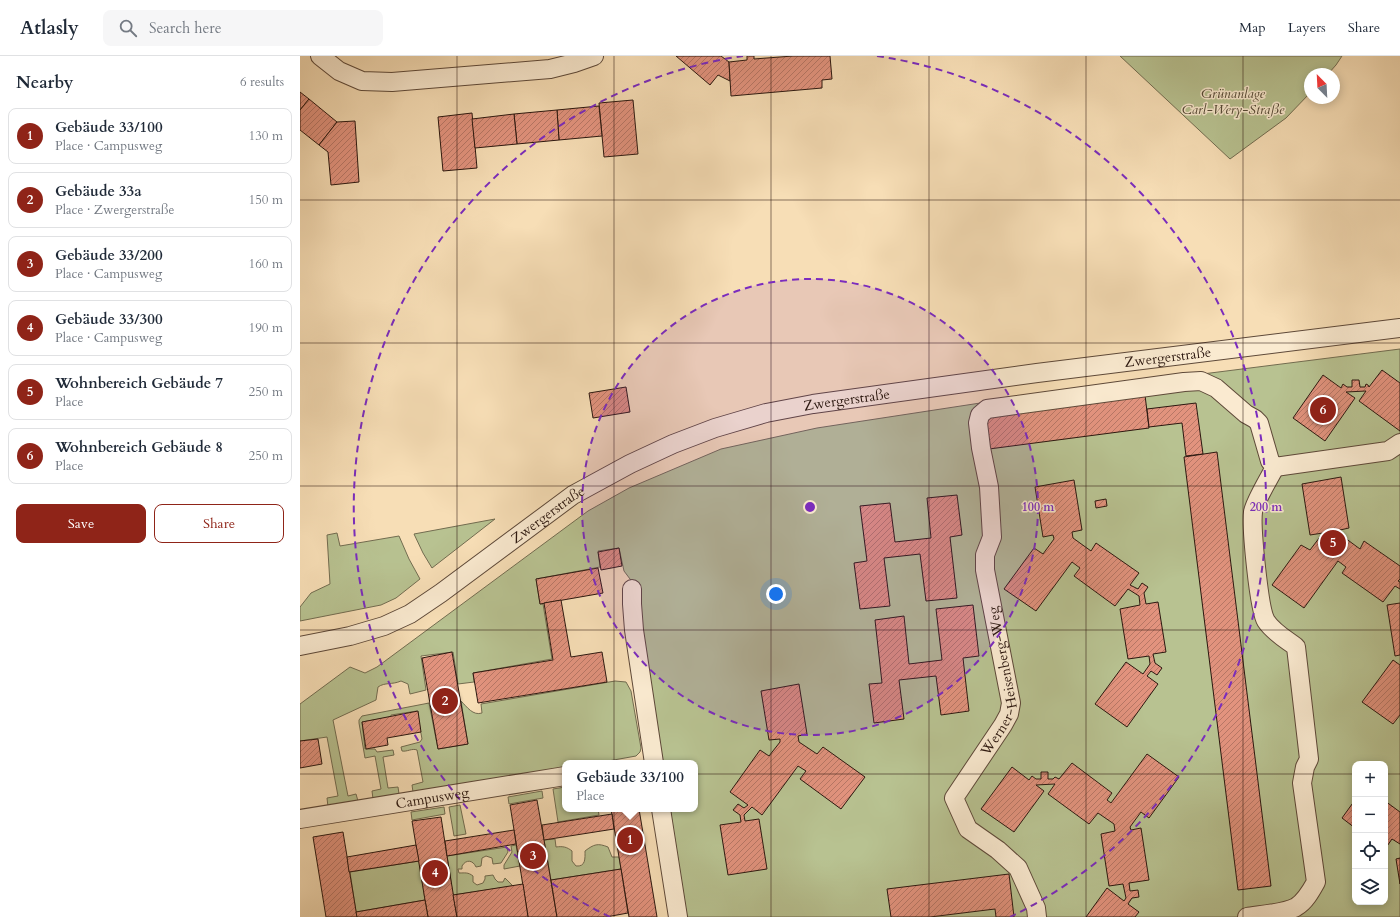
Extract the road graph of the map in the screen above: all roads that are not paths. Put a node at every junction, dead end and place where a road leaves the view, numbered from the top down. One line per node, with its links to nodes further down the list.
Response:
1 (320, 56): 2 (street)
2 (594, 56)
3 (1400, 328): 7 (street, Zwergerstraße)
4 (1400, 443): 5 (street)
5 (1275, 467): 13 (street, Werner-Heisenberg-Weg); 14 (street)
6 (632, 589): 8 (street)
7 (300, 646)
8 (652, 760)
9 (562, 776): 11 (street, Campusweg)
10 (661, 812): 12 (street)
11 (300, 819)
12 (678, 917)
13 (1037, 917)
14 (1247, 917)

